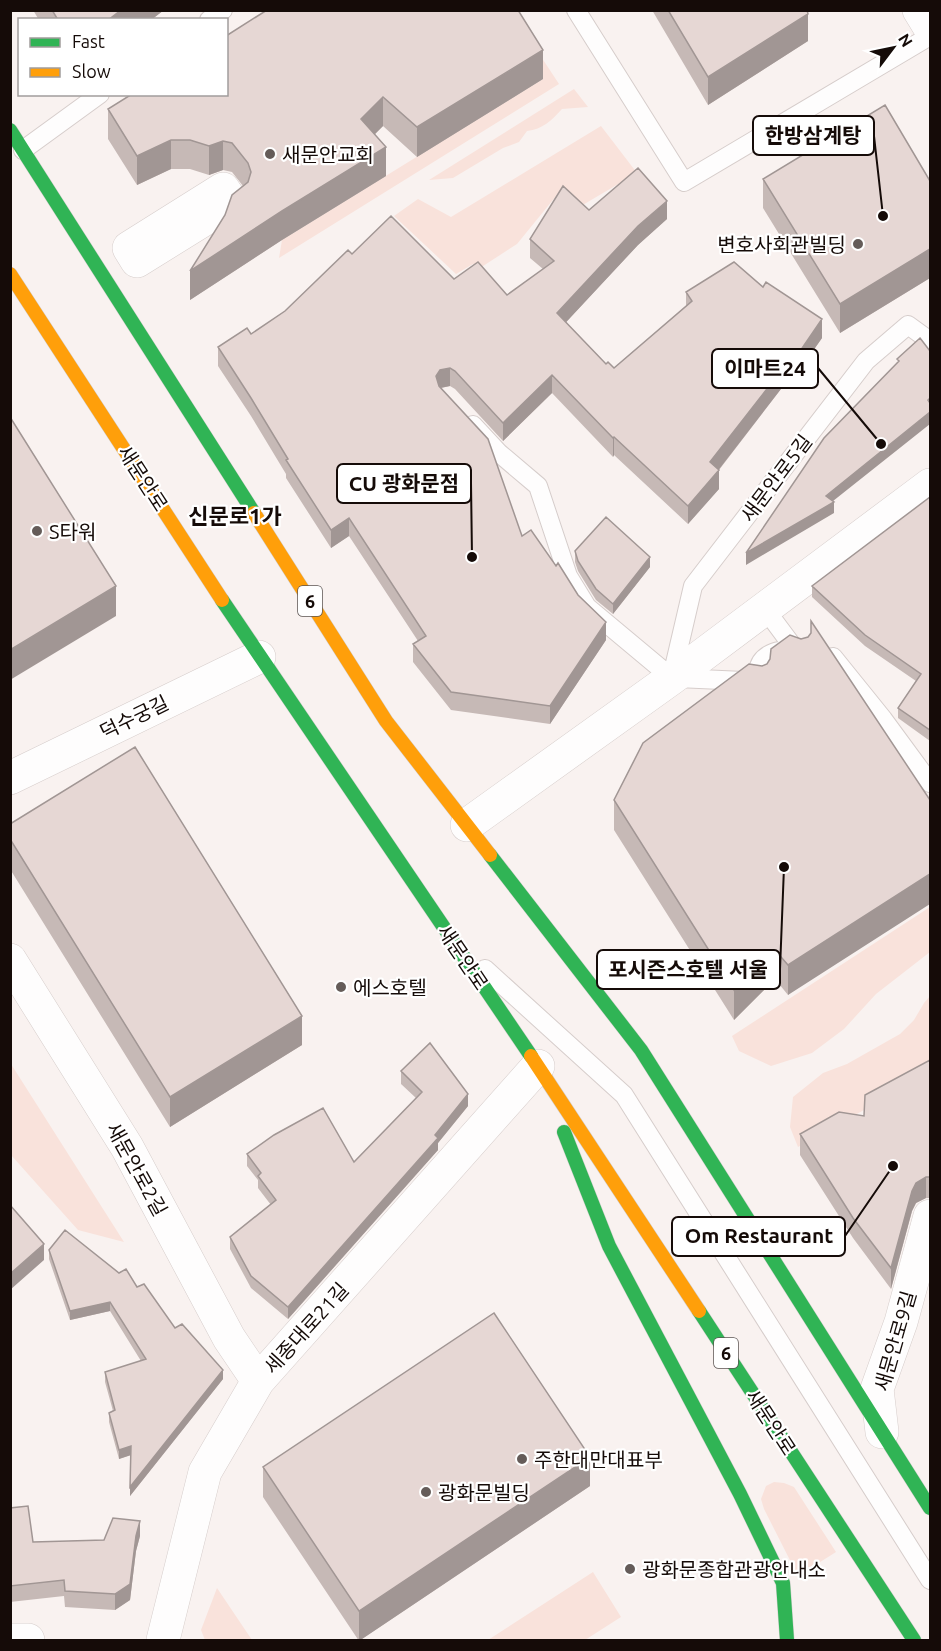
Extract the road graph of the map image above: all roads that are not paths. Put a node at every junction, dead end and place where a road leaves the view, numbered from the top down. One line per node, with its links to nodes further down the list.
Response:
1 (576, 10): 4 (lane)
2 (920, 10): 3 (street)
3 (930, 28)
4 (930, 36)
5 (97, 96): 7 (lane)
6 (10, 130): 7 (main road, 6)
7 (23, 150): 18 (main road, 6)
8 (10, 274): 14 (main road, 새문안로 / 6)
9 (930, 341): 15 (lane, 새문안로5길)
10 (462, 413): 15 (lane)
11 (930, 485): 12 (street)
12 (765, 609): 15 (street); 15 (lane)
13 (824, 646): 17 (lane)
14 (259, 657): 16 (street, 덕수궁길); 19 (main road, 새문안로 / 6)
15 (672, 678): 18 (street)
16 (10, 778)
17 (930, 783)
18 (467, 825): 24 (main road, 6)
19 (450, 937): 21 (main road, 새문안로 / 6); 26 (lane)
20 (10, 960): 23 (street, 새문안로2길)
21 (538, 1066): 23 (street, 세종대로21길); 30 (main road); 31 (main road, 새문안로 / 6)
22 (930, 1216): 24 (street, 새문안로9길)
23 (258, 1381): 29 (street, 세종대로21길)
24 (882, 1432): 25 (main road, 6)
25 (930, 1508)
26 (930, 1580)
27 (10, 1640): 28 (street)
28 (28, 1641)
29 (163, 1641)
30 (787, 1641)
31 (914, 1641)

